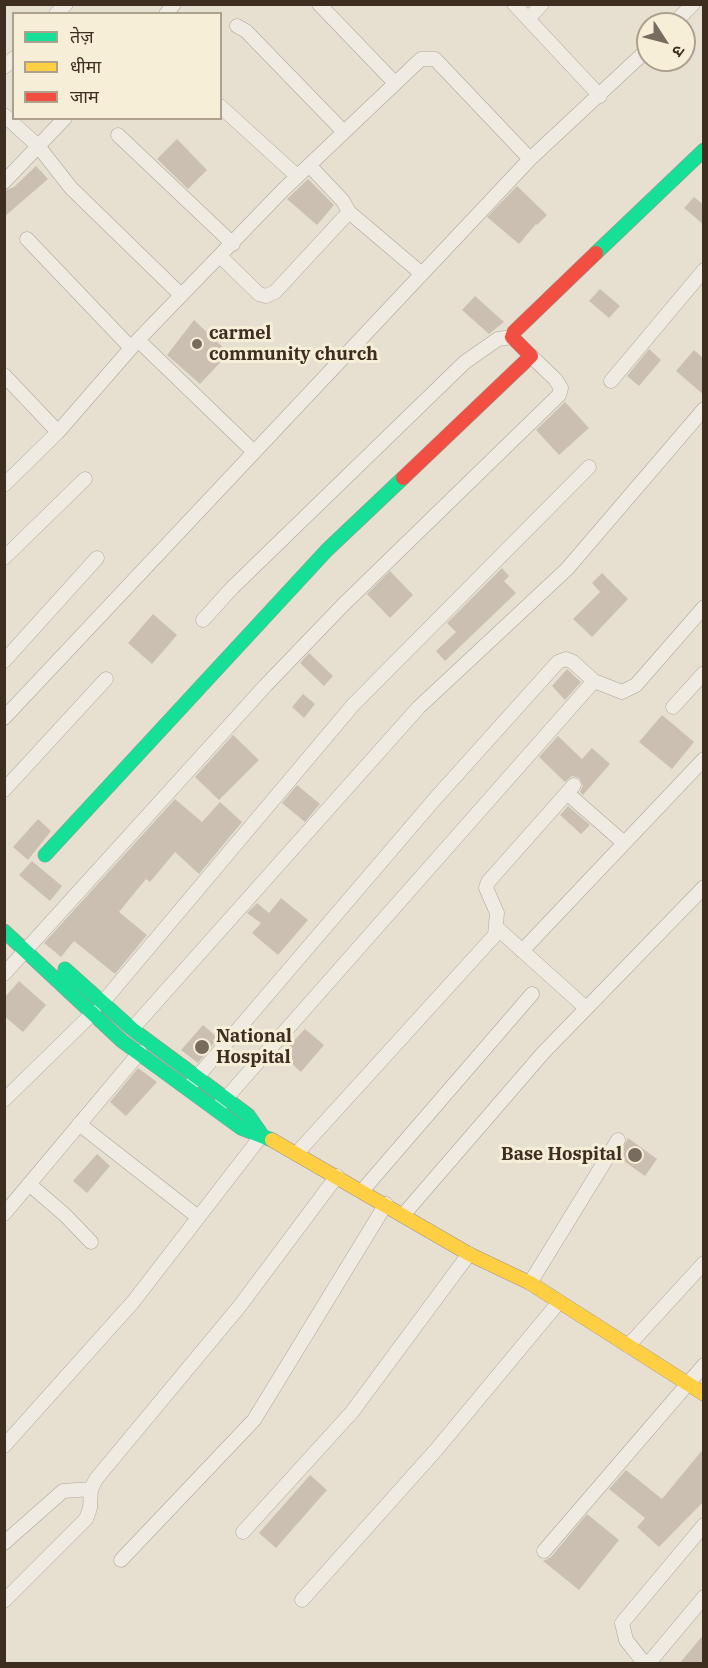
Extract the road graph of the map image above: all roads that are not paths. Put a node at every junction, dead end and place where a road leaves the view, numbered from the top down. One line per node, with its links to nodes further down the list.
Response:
1 (319, 4): 7 (street)
2 (514, 4): 4 (street)
3 (542, 4): 4 (street)
4 (528, 19): 8 (street)
5 (237, 26): 12 (street)
6 (636, 60): 8 (street)
7 (394, 82): 12 (street); 16 (street)
8 (600, 96): 16 (street)
9 (222, 108): 18 (street)
10 (4, 115): 14 (street)
11 (63, 120): 14 (street)
12 (344, 131): 17 (street)
13 (118, 135): 22 (street)
14 (38, 147): 19 (street); 26 (street)
15 (704, 150): 27 (street)
16 (530, 159): 25 (street)
17 (309, 165): 18 (street); 20 (street)
18 (297, 176): 22 (street)
19 (4, 182)
20 (349, 212): 23 (street); 25 (street)
21 (27, 239): 28 (street)
22 (233, 244): 23 (street)
23 (220, 256): 26 (street)
24 (704, 270): 31 (street)
25 (422, 274): 34 (street)
26 (181, 295): 28 (street)
27 (513, 337): 29 (street); 41 (street)
28 (134, 344): 33 (street); 34 (street)
29 (531, 356): 51 (street); 56 (street)
30 (4, 375): 33 (street)
31 (610, 381)
32 (704, 409): 62 (street)
33 (58, 432): 36 (street)
34 (253, 451): 47 (street)
35 (589, 467): 60 (street)
36 (6, 479)
37 (85, 479): 38 (street)
38 (4, 558)
39 (97, 558): 42 (street)
40 (704, 607): 45 (street)
41 (203, 620)
42 (4, 660)
43 (704, 673): 46 (street)
44 (106, 679): 49 (street)
45 (594, 681): 64 (street); 66 (street)
46 (673, 707)
47 (4, 718)
48 (704, 759): 50 (street)
49 (4, 790)
50 (624, 843): 54 (street); 57 (street)
51 (45, 855)
52 (704, 887): 61 (street)
53 (4, 915): 56 (street)
54 (496, 928): 57 (street); 70 (street)
55 (4, 931): 56 (street)
56 (29, 945): 58 (street); 60 (street)
57 (522, 951): 61 (street)
58 (4, 974)
59 (532, 994): 73 (street)
60 (98, 1007): 62 (street); 63 (street); 65 (street)
61 (586, 1008): 76 (street)
62 (132, 1029): 64 (street)
63 (140, 1052): 64 (street); 67 (street)
64 (192, 1083): 66 (street)
65 (4, 1100)
66 (221, 1103): 68 (street)
67 (79, 1124): 72 (street); 77 (street)
68 (262, 1135): 70 (street); 77 (street)
69 (618, 1140): 81 (street)
70 (297, 1154): 71 (street)
71 (337, 1176): 73 (street); 88 (street)
72 (29, 1184): 75 (street); 78 (street)
73 (362, 1191): 74 (street)
74 (386, 1204): 76 (street); 93 (street)
75 (4, 1214)
76 (404, 1214): 79 (street)
77 (198, 1217): 87 (street)
78 (91, 1242)
79 (469, 1254): 81 (street); 90 (street)
80 (704, 1263): 83 (street)
81 (530, 1283): 82 (street)
82 (559, 1302): 83 (street); 95 (street)
83 (628, 1346): 85 (street)
84 (704, 1365): 85 (street)
85 (687, 1383): 86 (street); 92 (street)
86 (704, 1394)
87 (4, 1446)
88 (91, 1489): 91 (street); 96 (street)
89 (704, 1525): 97 (street)
90 (243, 1532)
91 (4, 1543)
92 (544, 1551)
93 (121, 1560)
94 (704, 1597): 97 (street)
95 (302, 1600)
96 (4, 1601)
97 (647, 1664)

